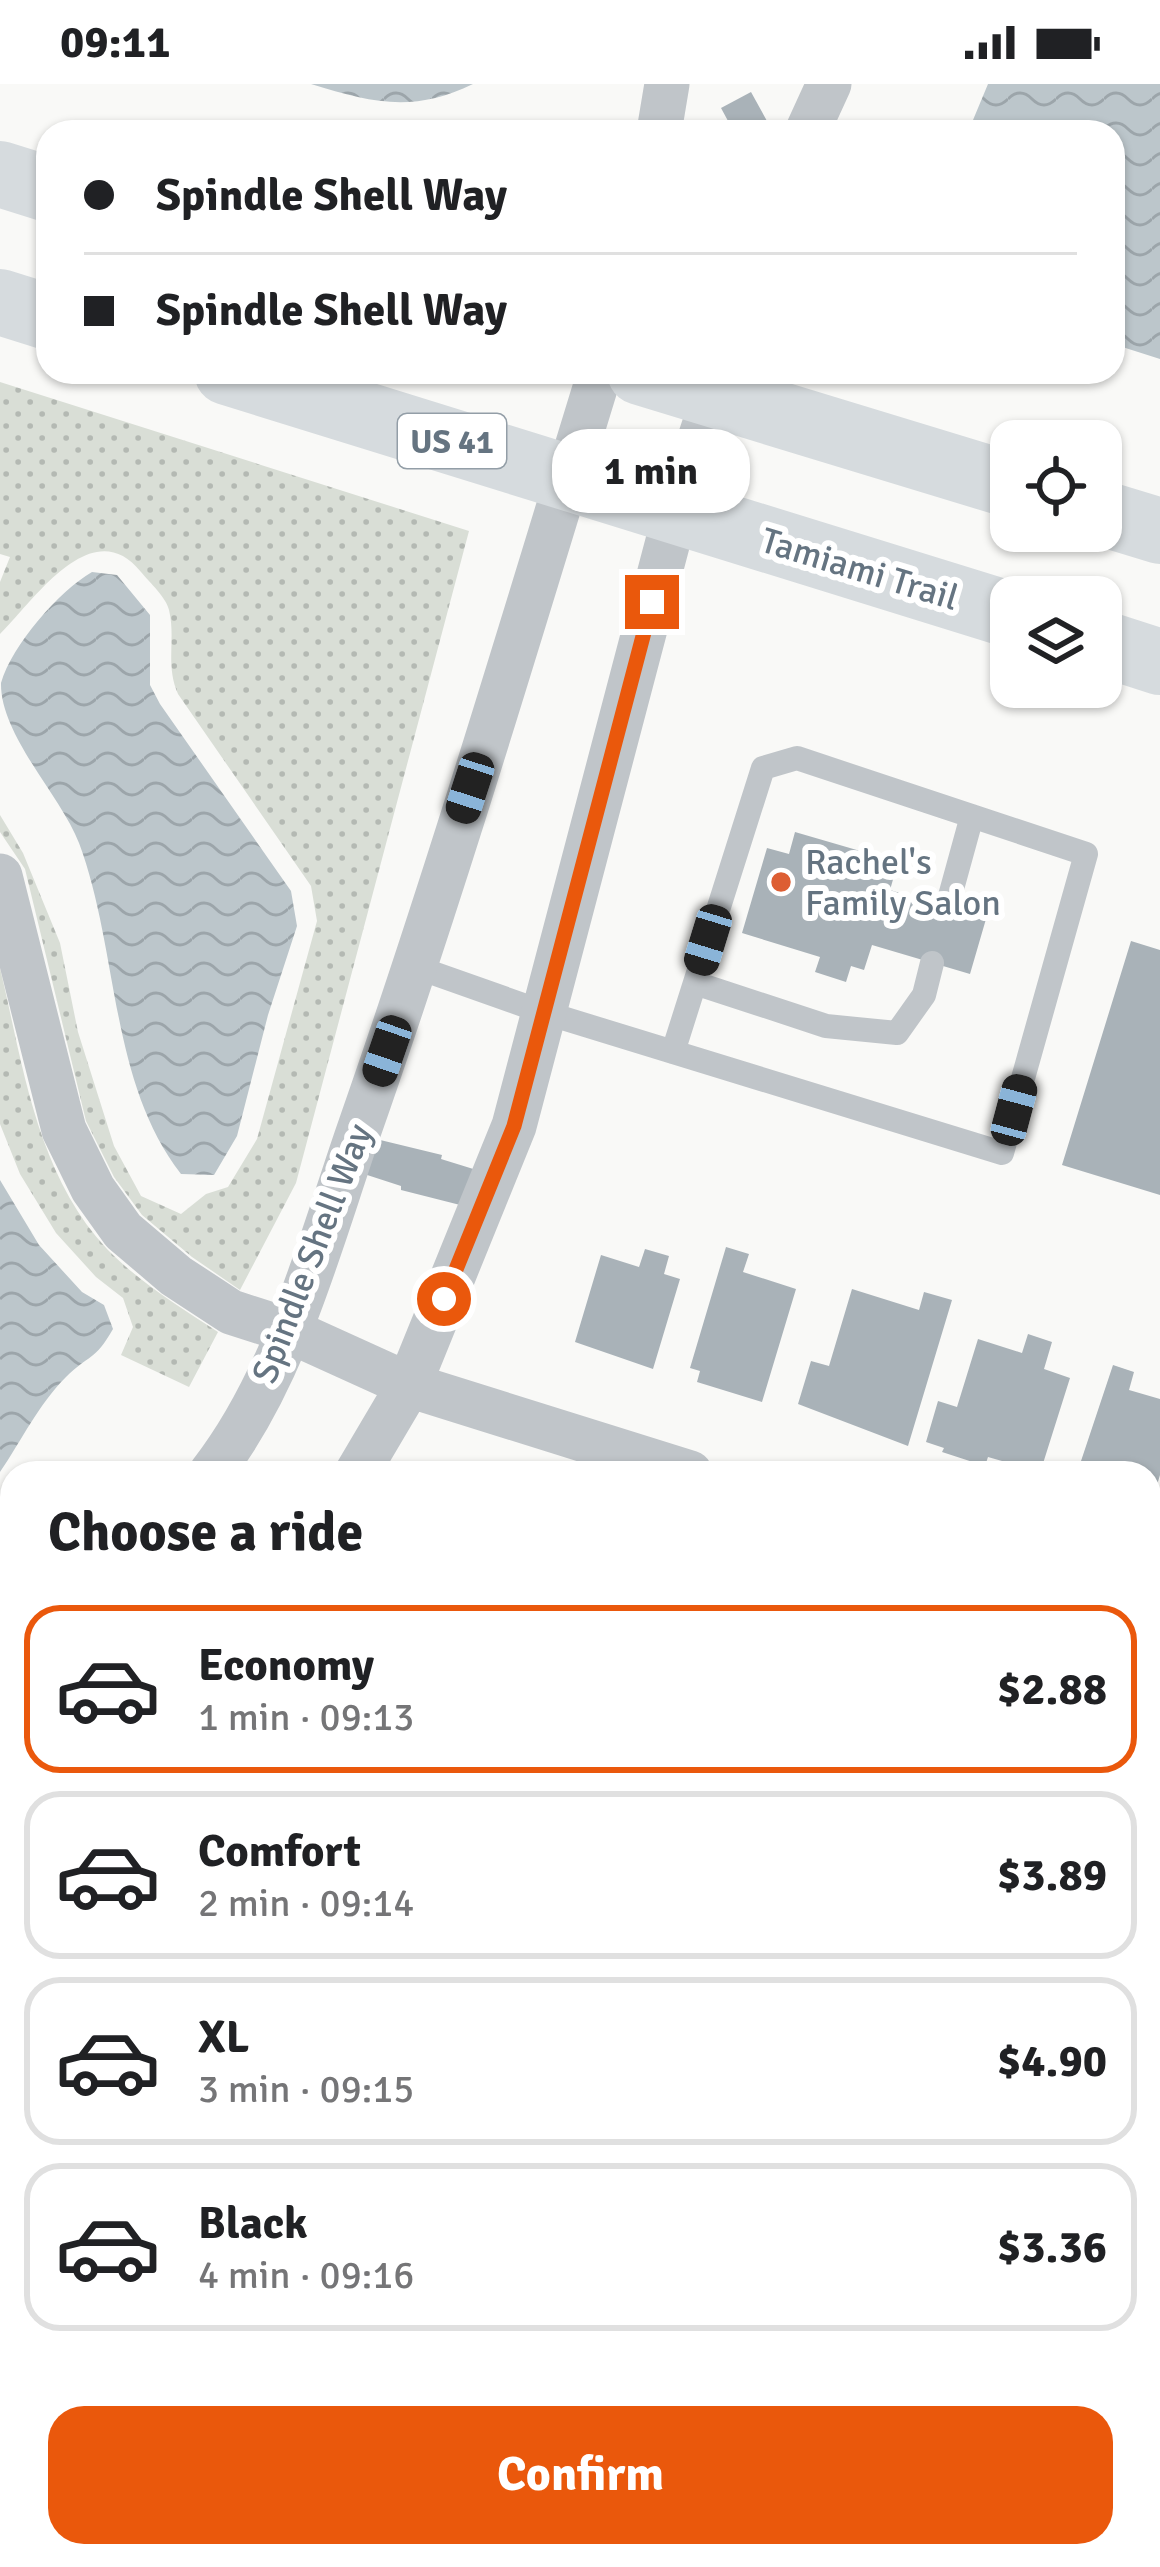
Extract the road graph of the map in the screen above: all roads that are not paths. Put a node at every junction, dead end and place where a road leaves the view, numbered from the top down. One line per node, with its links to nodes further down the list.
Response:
1 (667, 84): 3 (street)
2 (829, 84): 4 (street)
3 (661, 120)
4 (812, 120)
5 (0, 174): 6 (main road)
6 (36, 185)
7 (0, 302): 8 (main road)
8 (36, 313)
9 (266, 384): 13 (main road, Tamiami Trail / US 41)
10 (595, 384): 13 (street, Spindle Shell Way)
11 (718, 384): 15 (street)
12 (721, 384): 14 (main road)
13 (568, 476): 15 (main road, Tamiami Trail / US 41); 25 (street, Spindle Shell Way)
14 (990, 478)
15 (676, 511): 18 (main road, Tamiami Trail / US 41); 27 (street)
16 (1122, 519): 17 (main road)
17 (1160, 531)
18 (990, 608)
19 (1122, 650): 20 (main road)
20 (1160, 662)
21 (972, 816): 23 (lane); 26 (lane); 28 (lane)
22 (0, 876): 29 (street)
23 (947, 907)
24 (932, 963): 26 (lane)
25 (413, 966): 27 (lane); 29 (street, Spindle Shell Way)
26 (695, 983): 28 (lane)
27 (543, 1012): 28 (lane); 30 (street)
28 (673, 1052)
29 (290, 1331): 30 (street); 31 (street, Spindle Shell Way)
30 (409, 1385): 32 (street); 33 (street)
31 (221, 1461)
32 (364, 1461)
33 (652, 1461)

